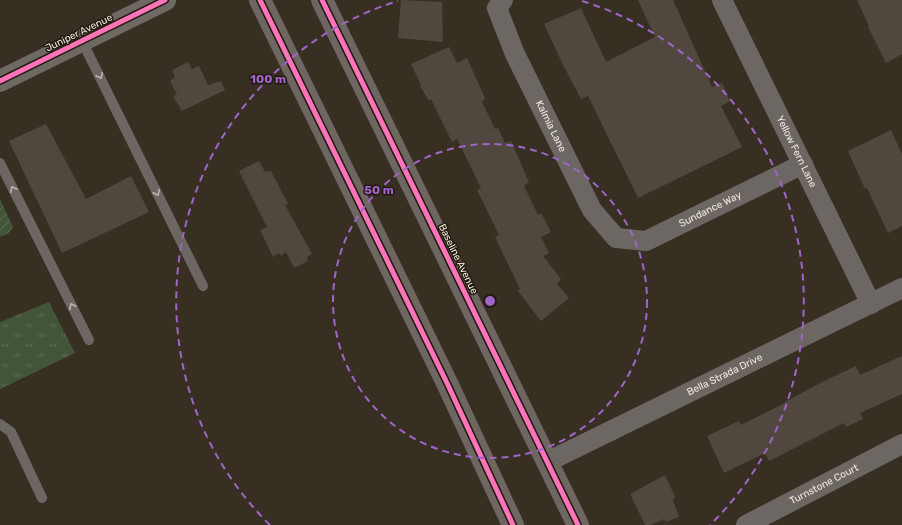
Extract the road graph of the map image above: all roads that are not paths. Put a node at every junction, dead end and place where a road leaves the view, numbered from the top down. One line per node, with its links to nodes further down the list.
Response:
1 (165, 0): 6 (street, Juniper Avenue)
2 (260, 0): 19 (main road)
3 (322, 0): 17 (main road, Baseline Avenue)
4 (722, 0): 9 (street, Yellow Fern Lane)
5 (500, 4): 10 (street, Kalmia Lane)
6 (82, 41): 7 (street, Juniper Avenue); 11 (lane, one-way to 11)
7 (0, 81)
8 (0, 163): 14 (lane, one-way to 8)
9 (803, 164): 10 (street, Sundance Way); 13 (street, Yellow Fern Lane)
10 (616, 238)
11 (203, 286)
12 (902, 288): 13 (street, Bella Strada Drive)
13 (871, 304): 17 (street, Bella Strada Drive)
14 (89, 340)
15 (0, 424): 18 (lane)
16 (902, 444): 21 (street, Turnstone Court)
17 (547, 462): 20 (main road, Baseline Avenue)
18 (42, 498)
19 (513, 525)
20 (578, 525)
21 (746, 525)

